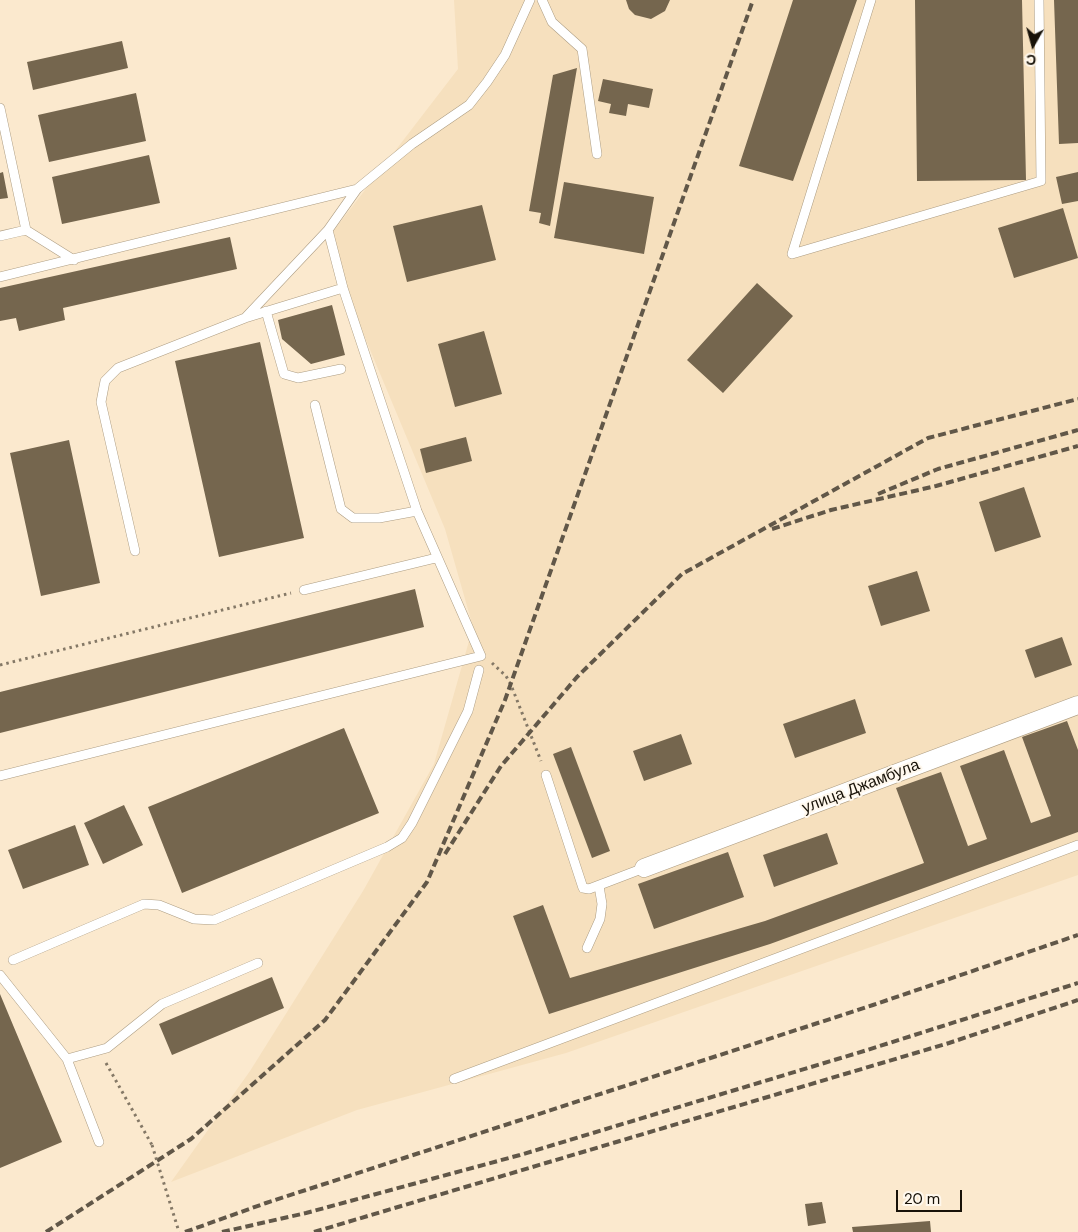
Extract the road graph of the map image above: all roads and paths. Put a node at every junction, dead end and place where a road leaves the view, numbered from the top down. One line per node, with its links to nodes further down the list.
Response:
1 (530, 0): 7 (lane)
2 (542, 0): 6 (lane)
3 (871, 0): 4 (lane)
4 (1039, 0)
5 (0, 108): 8 (lane)
6 (597, 154)
7 (357, 189): 9 (lane); 11 (lane)
8 (26, 230): 10 (lane); 11 (lane)
9 (328, 230): 13 (lane); 15 (lane)
10 (0, 236)
11 (74, 260): 12 (lane)
12 (0, 277)
13 (343, 288): 14 (lane); 18 (lane)
14 (266, 311): 15 (lane); 16 (lane)
15 (244, 318): 19 (lane)
16 (341, 369)
17 (315, 405): 18 (lane)
18 (417, 511): 20 (lane)
19 (135, 552)
20 (436, 558): 21 (lane); 22 (lane)
21 (304, 590): 23 (path)
22 (481, 656): 26 (path); 27 (lane)
23 (0, 664)
24 (479, 670): 32 (lane)
25 (1078, 705): 29 (street, улица Джамбула)
26 (546, 775): 30 (lane)
27 (0, 776)
28 (1078, 845): 37 (lane)
29 (644, 868): 30 (lane)
30 (599, 886): 31 (lane)
31 (587, 948)
32 (13, 960)
33 (258, 963): 35 (lane)
34 (0, 975): 35 (lane)
35 (67, 1059): 38 (lane)
36 (109, 1071): 39 (path, bridge)
37 (454, 1079)
38 (99, 1142)
39 (179, 1232)

